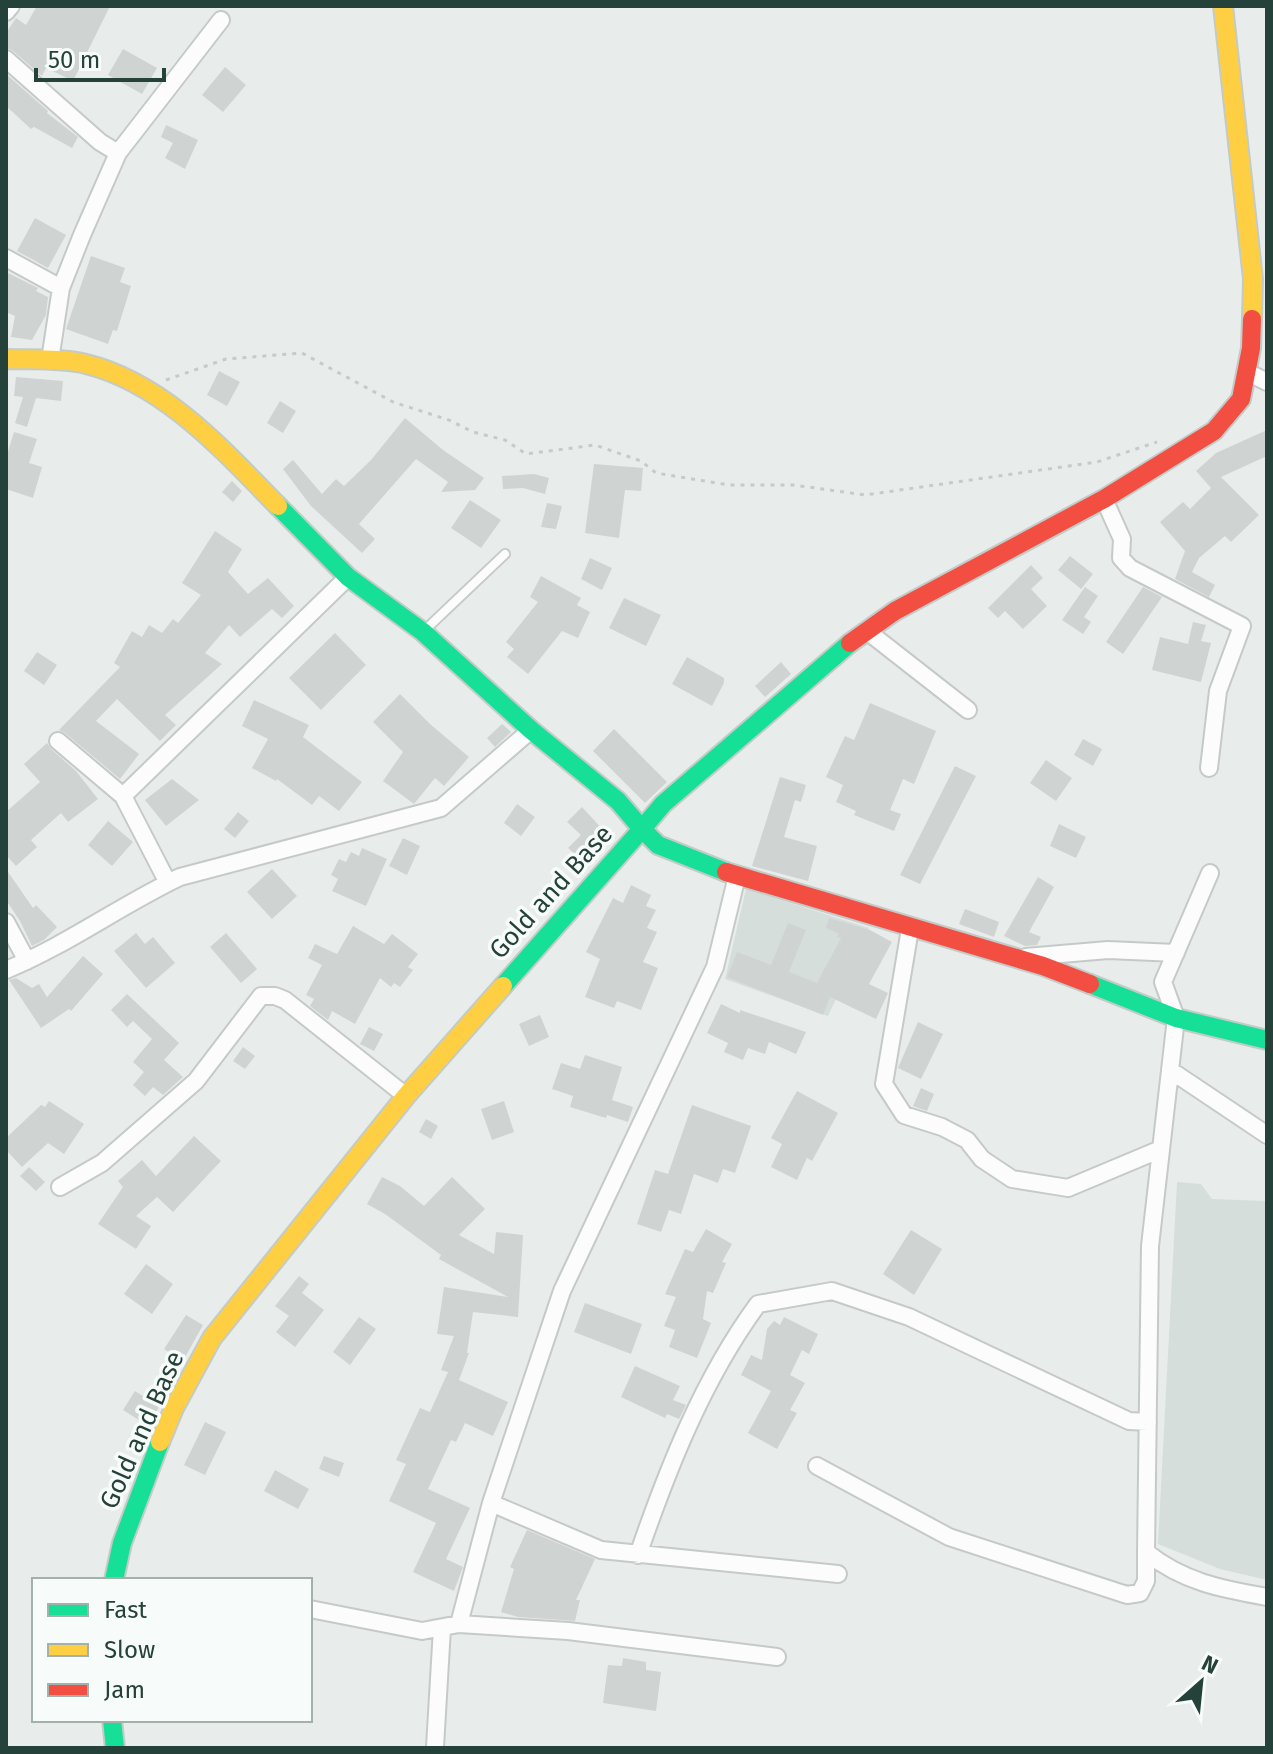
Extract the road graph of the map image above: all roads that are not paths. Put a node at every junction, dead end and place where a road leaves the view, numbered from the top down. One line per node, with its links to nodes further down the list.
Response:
1 (11, 6): 3 (street)
2 (1223, 6): 11 (street)
3 (6, 12)
4 (221, 20): 6 (street)
5 (6, 59): 6 (street)
6 (118, 153): 8 (street)
7 (6, 258): 8 (street)
8 (61, 288): 10 (street)
9 (6, 359): 10 (street, Gold and Base)
10 (50, 360): 15 (street, Gold and Base)
11 (1247, 372): 12 (street); 13 (street)
12 (1267, 382)
13 (1104, 499): 16 (street); 21 (street)
14 (505, 554): 17 (lane)
15 (348, 577): 17 (street, Gold and Base); 22 (street)
16 (867, 631): 18 (street); 23 (street)
17 (423, 632): 19 (street, Gold and Base)
18 (968, 710)
19 (531, 730): 23 (street, Gold and Base); 26 (street)
20 (58, 741): 22 (street)
21 (1209, 768)
22 (123, 796): 26 (street)
23 (642, 829): 25 (street); 36 (street, Gold and Base)
24 (1210, 873): 29 (street)
25 (737, 876): 28 (street); 42 (street)
26 (168, 883): 31 (street)
27 (6, 922): 31 (street)
28 (910, 929): 30 (street); 38 (street)
29 (1176, 953): 30 (street); 33 (street)
30 (1016, 958): 33 (street)
31 (27, 961): 32 (street)
32 (6, 970)
33 (1176, 1018): 34 (street); 35 (street)
34 (1267, 1040)
35 (1170, 1070): 37 (street); 38 (street)
36 (406, 1096): 39 (street); 46 (street, Gold and Base)
37 (1267, 1135)
38 (1161, 1149): 40 (street)
39 (60, 1187)
40 (1148, 1422): 43 (street); 44 (street)
41 (817, 1466): 43 (street)
42 (491, 1503): 44 (street); 49 (street)
43 (1146, 1552): 47 (street)
44 (638, 1555): 45 (street)
45 (838, 1574)
46 (114, 1578)
47 (1267, 1597)
48 (312, 1609): 49 (street)
49 (450, 1626): 50 (street); 52 (street)
50 (777, 1657)
51 (112, 1722): 53 (street)
52 (435, 1747)
53 (115, 1748)

